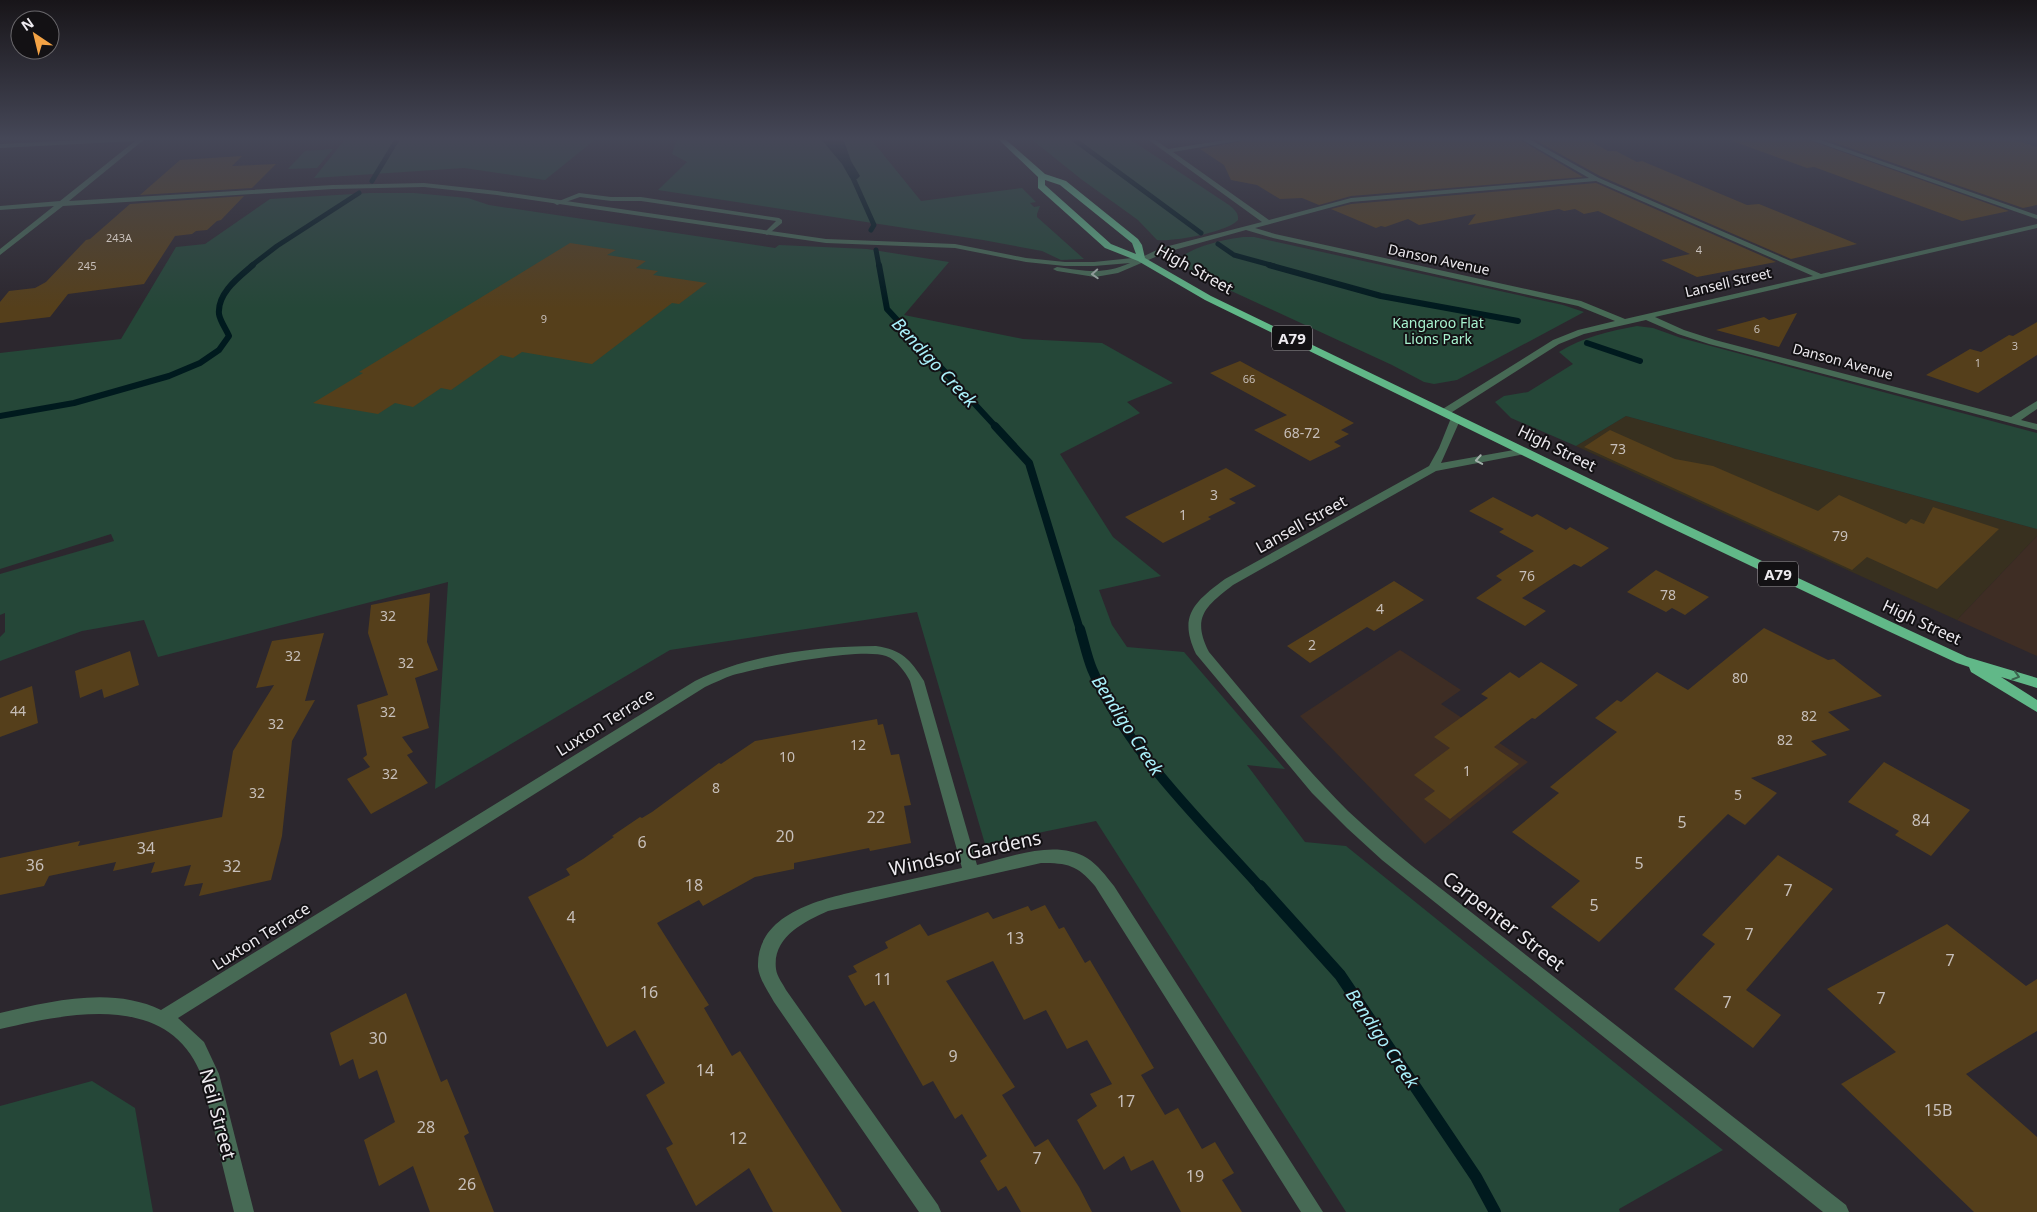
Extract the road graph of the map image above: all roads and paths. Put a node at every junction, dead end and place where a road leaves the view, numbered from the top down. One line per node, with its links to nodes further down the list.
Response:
1 (73, 195): 10 (street)
2 (220, 195): 10 (street)
3 (500, 195): 11 (street)
4 (1050, 195): 19 (highway, High Street / A79)
5 (1077, 195): 19 (highway, High Street / A79)
6 (1228, 195): 14 (street)
7 (1405, 195): 14 (street)
8 (1632, 195): 20 (street)
9 (1972, 195): 13 (street)
10 (62, 203): 12 (street); 18 (street)
11 (558, 203): 17 (street); 17 (lane)
12 (0, 208)
13 (2037, 217)
14 (1267, 222): 16 (street)
15 (2037, 226): 20 (street, Lansell Street)
16 (1247, 228): 19 (street); 22 (street, Danson Avenue)
17 (767, 233): 19 (street)
18 (0, 253)
19 (1140, 259): 24 (highway, High Street / A79)
20 (1820, 276): 21 (street, Lansell Street)
21 (1645, 316): 22 (street, Lansell Street); 26 (street, Danson Avenue)
22 (1622, 321): 24 (street, Lansell Street)
23 (2037, 404): 26 (street)
24 (1445, 412): 25 (highway, High Street / A79)
25 (1456, 418): 28 (highway, High Street / A79); 29 (street)
26 (2014, 420): 27 (street, Danson Avenue)
27 (2037, 427)
28 (1524, 451): 29 (street, Lansell Street, one-way to 29); 31 (highway, High Street / A79)
29 (1433, 468): 30 (street, Lansell Street)
30 (1194, 618): 40 (street, Carpenter Street)
31 (1962, 660): 32 (highway, High Street / A79, one-way to 32); 33 (highway, High Street / A79)
32 (2037, 683)
33 (2037, 708)
34 (971, 872): 35 (street, Luxton Terrace); 38 (street, Windsor Gardens); 39 (street, Windsor Gardens)
35 (162, 1019): 36 (street, Neil Street); 37 (street, Neil Street)
36 (0, 1021)
37 (244, 1212)
38 (931, 1212)
39 (1313, 1212)
40 (1839, 1212)

